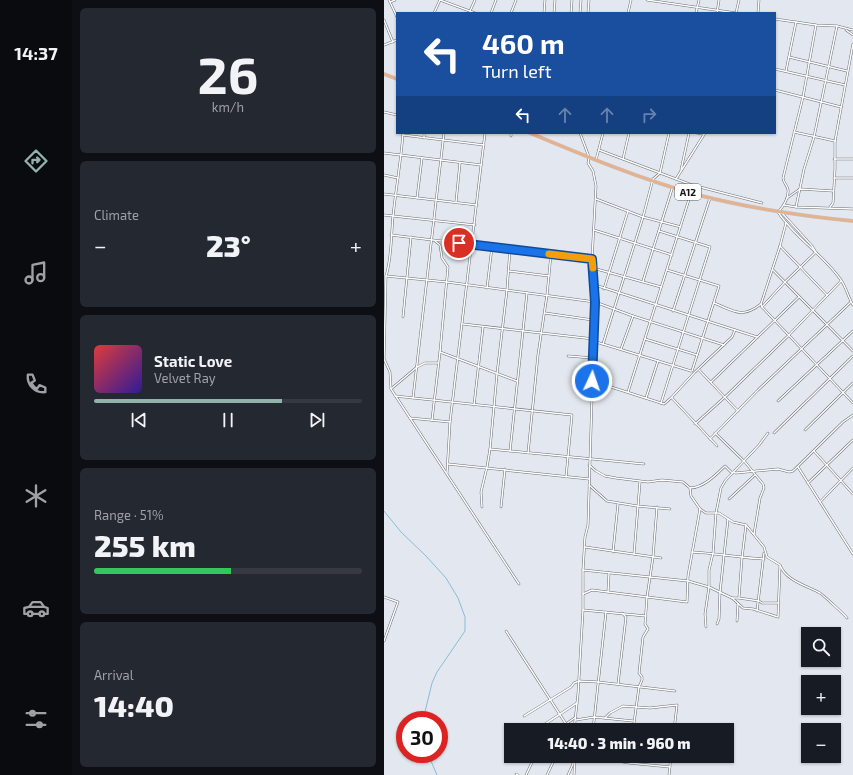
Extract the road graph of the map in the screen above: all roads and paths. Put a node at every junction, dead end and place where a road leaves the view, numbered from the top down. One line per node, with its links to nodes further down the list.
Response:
1 (394, 0): 17 (street)
2 (440, 0): 20 (street); 21 (street)
3 (475, 0): 20 (street)
4 (496, 0): 22 (street)
5 (516, 0): 23 (street)
6 (545, 0): 24 (street)
7 (555, 0): 25 (street)
8 (572, 0): 26 (street)
9 (581, 0): 27 (street)
10 (589, 0): 28 (street)
11 (631, 0): 29 (street)
12 (646, 0): 18 (street)
13 (699, 0): 18 (street)
14 (719, 0): 19 (street)
15 (739, 0): 32 (street)
16 (759, 0): 33 (street)
17 (390, 1): 34 (street)
18 (698, 7): 19 (street); 30 (street)
19 (717, 10): 31 (street)
20 (470, 11)
21 (434, 12)
22 (491, 12)
23 (511, 12)
24 (544, 12)
25 (554, 12)
26 (571, 12)
27 (580, 12)
28 (588, 12)
29 (628, 12)
30 (696, 12)
31 (730, 12)
32 (736, 12)
33 (758, 12)
34 (396, 15)
35 (776, 19): 37 (street)
36 (384, 20): 44 (street)
37 (796, 22): 38 (street); 47 (street)
38 (816, 25): 39 (street); 48 (street)
39 (837, 26): 40 (street); 49 (street)
40 (845, 29): 41 (street); 42 (street)
41 (853, 29)
42 (853, 35)
43 (396, 40): 44 (street)
44 (393, 42): 46 (street)
45 (853, 44): 51 (street)
46 (384, 45)
47 (789, 57): 48 (street); 52 (street)
48 (809, 62): 49 (street); 54 (street)
49 (828, 66): 51 (street); 56 (street)
50 (776, 69): 52 (street)
51 (848, 71): 57 (street)
52 (786, 72): 54 (street)
53 (384, 74): 55 (main road)
54 (806, 77): 56 (street); 59 (street)
55 (396, 79)
56 (825, 81): 57 (street); 60 (street)
57 (845, 85): 61 (street)
58 (776, 90): 59 (street)
59 (803, 97): 60 (street); 64 (street)
60 (822, 102): 61 (street); 76 (street)
61 (841, 107): 79 (street)
62 (384, 112): 63 (street)
63 (396, 115)
64 (794, 132): 76 (street); 109 (street)
65 (403, 134): 77 (street); 83 (street)
66 (424, 134): 77 (street)
67 (444, 134): 78 (street)
68 (485, 134): 80 (street)
69 (532, 134): 84 (main road, A12)
70 (580, 134): 84 (street)
71 (603, 134): 81 (street)
72 (629, 134): 86 (street)
73 (669, 134): 93 (street)
74 (689, 134): 94 (street)
75 (705, 134): 94 (street)
76 (814, 137): 79 (street); 102 (street)
77 (424, 138): 78 (street)
78 (443, 140): 80 (street); 89 (street)
79 (835, 141): 87 (street)
80 (484, 145): 92 (street)
81 (599, 150): 86 (street); 90 (street)
82 (384, 153): 83 (street)
83 (402, 155): 85 (street); 96 (street)
84 (589, 157): 90 (main road, A12); 110 (street)
85 (422, 158): 89 (street); 107 (street)
86 (623, 159): 93 (street)
87 (834, 159): 88 (street); 97 (street)
88 (853, 159)
89 (441, 160): 91 (street); 111 (street)
90 (596, 160): 100 (main road, A12)
91 (460, 163): 92 (street); 112 (street)
92 (481, 165): 114 (street)
93 (660, 172): 99 (street); 100 (street)
94 (680, 172): 99 (street)
95 (384, 174): 96 (street)
96 (398, 178): 106 (street)
97 (834, 178): 98 (street); 103 (street)
98 (853, 178)
99 (676, 179): 113 (street)
100 (652, 180): 101 (main road, A12); 123 (street)
101 (673, 187): 104 (main road, A12); 127 (street)
102 (800, 189): 103 (street); 109 (street); 116 (street)
103 (833, 191): 117 (street)
104 (691, 193): 108 (main road, A12); 129 (street)
105 (384, 194): 106 (street)
106 (396, 195): 107 (street); 122 (street)
107 (417, 198): 111 (street)
108 (710, 198): 120 (main road, A12); 137 (street)
109 (787, 198): 115 (street)
110 (596, 199): 119 (street); 130 (street)
111 (437, 200): 112 (street); 124 (street)
112 (456, 202): 114 (street)
113 (762, 203)
114 (477, 205): 128 (street)
115 (784, 205): 116 (street); 120 (street)
116 (796, 207): 117 (street)
117 (830, 208): 118 (street)
118 (853, 208)
119 (628, 211): 123 (street); 135 (street)
120 (780, 212): 125 (main road, A12); 126 (street); 144 (street)
121 (384, 215): 122 (street)
122 (393, 216): 124 (street); 132 (street)
123 (643, 217): 127 (street); 138 (street)
124 (434, 221): 128 (street); 136 (street)
125 (853, 221)
126 (786, 222): 140 (street); 144 (street)
127 (662, 223): 129 (street); 131 (street)
128 (475, 225): 139 (street)
129 (681, 227): 134 (street)
130 (594, 230): 135 (street); 147 (street)
131 (659, 231): 134 (street); 143 (street)
132 (391, 234): 133 (street); 155 (street)
133 (411, 237): 136 (street); 158 (street)
134 (678, 237): 137 (street); 146 (street)
135 (620, 238): 138 (street); 153 (street)
136 (432, 240): 139 (street); 159 (street); 163 (street)
137 (695, 242): 154 (street); 160 (street)
138 (635, 243): 143 (street); 157 (street)
139 (472, 244): 141 (street); 165 (street)
140 (780, 246): 148 (street); 150 (street)
141 (492, 247): 142 (street); 168 (street)
142 (510, 249): 145 (street); 152 (street)
143 (654, 249): 146 (street); 162 (street)
144 (816, 252): 148 (street); 161 (street)
145 (551, 254): 147 (street); 156 (street)
146 (672, 255): 151 (street)
147 (592, 259): 149 (street)
148 (800, 267): 164 (street); 173 (street)
149 (593, 268): 153 (street); 166 (street)
150 (772, 269): 164 (street); 179 (street)
151 (667, 270): 154 (street); 167 (street)
152 (509, 271): 156 (street); 170 (street)
153 (609, 272): 157 (street); 169 (street)
154 (685, 275): 160 (street); 185 (street)
155 (386, 276): 158 (street); 237 (street)
156 (549, 276): 174 (street)
157 (625, 277): 162 (street); 172 (street)
158 (407, 278): 159 (street); 189 (street)
159 (427, 280): 163 (street); 226 (street)
160 (700, 280): 178 (street); 188 (street)
161 (842, 280): 173 (street); 177 (street)
162 (643, 281): 167 (street)
163 (447, 282): 165 (street); 215 (street)
164 (785, 282): 175 (street); 182 (street)
165 (467, 285): 168 (street); 194 (street)
166 (595, 286): 169 (street); 176 (street)
167 (661, 287): 180 (street)
168 (487, 288): 170 (street)
169 (604, 289): 172 (street)
170 (508, 290): 171 (street); 197 (street)
171 (527, 293): 174 (street); 199 (street)
172 (619, 294): 180 (street); 183 (street)
173 (827, 294): 184 (street)
174 (547, 295): 176 (street); 186 (street)
175 (799, 297): 184 (street); 191 (street)
176 (595, 302): 183 (street); 190 (street)
177 (851, 302): 181 (street); 195 (street)
178 (714, 303): 179 (street); 193 (street)
179 (761, 304): 182 (street)
180 (655, 305): 185 (street); 192 (street)
181 (853, 305)
182 (762, 307): 191 (street)
183 (614, 309): 187 (street); 209 (street)
184 (812, 310): 195 (street); 203 (street)
185 (673, 311): 188 (street)
186 (545, 313): 190 (street); 202 (street)
187 (633, 316): 192 (street); 211 (street)
188 (689, 316): 193 (street); 201 (street)
189 (403, 317)
190 (594, 320): 207 (street)
191 (774, 321): 203 (street); 204 (street)
192 (651, 322): 201 (street); 206 (street)
193 (707, 322): 198 (street); 205 (street)
194 (462, 324): 196 (street); 221 (street)
195 (827, 324): 208 (street); 212 (street)
196 (483, 327): 197 (street); 227 (street)
197 (503, 330): 199 (street); 231 (street)
198 (735, 330): 204 (street); 210 (street)
199 (522, 331): 202 (street); 233 (street)
200 (853, 331): 208 (street)
201 (684, 332): 205 (street); 213 (street)
202 (542, 333): 207 (street); 253 (street)
203 (788, 336): 212 (street); 241 (street)
204 (757, 337): 235 (street)
205 (702, 338): 210 (street); 216 (street)
206 (645, 339): 213 (street); 218 (street)
207 (593, 340): 209 (street); 220 (street)
208 (842, 340): 214 (street); 224 (street)
209 (603, 344): 211 (street)
210 (724, 345): 228 (street)
211 (621, 349): 218 (street)
212 (801, 349): 224 (street); 254 (street)
213 (678, 350): 216 (street); 225 (street)
214 (853, 351)
215 (440, 352): 221 (street); 223 (street)
216 (697, 355): 229 (street)
217 (568, 356): 220 (street)
218 (639, 356): 222 (street); 238 (street)
219 (853, 356): 232 (street)
220 (593, 358): 234 (street)
221 (458, 359): 227 (street); 247 (street)
222 (658, 361): 225 (street); 243 (street)
223 (438, 363): 226 (street); 245 (street)
224 (816, 365): 232 (street); 246 (street)
225 (674, 366): 229 (street); 248 (street)
226 (417, 367): 237 (street); 242 (street)
227 (478, 367): 231 (street); 250 (street)
228 (699, 370): 230 (street); 235 (street)
229 (692, 371): 230 (street)
230 (695, 372): 244 (street)
231 (497, 374): 233 (street); 251 (street)
232 (830, 378): 239 (street); 263 (street)
233 (517, 381): 252 (street)
234 (592, 381): 238 (street); 272 (street)
235 (711, 382): 241 (street)
236 (853, 383): 239 (street)
237 (391, 389): 240 (street)
238 (628, 392): 243 (street)
239 (844, 393): 249 (street); 260 (street)
240 (395, 396): 242 (street); 256 (street)
241 (725, 397): 254 (street); 259 (street)
242 (413, 398): 245 (street)
243 (646, 398): 248 (street)
244 (671, 398): 248 (street); 259 (street)
245 (434, 400): 247 (street); 257 (street)
246 (778, 401)
247 (453, 402): 250 (street); 258 (street)
248 (661, 403)
249 (853, 403)
250 (474, 404): 251 (street)
251 (494, 407): 252 (street); 267 (street)
252 (514, 409): 253 (street); 268 (street)
253 (533, 411): 270 (street); 271 (street)
254 (738, 411): 261 (street)
255 (853, 415): 269 (street)
256 (410, 418): 257 (street); 283 (street)
257 (432, 420): 258 (street)
258 (450, 422): 274 (street)
259 (695, 424): 264 (street)
260 (805, 430)
261 (715, 433): 264 (street); 273 (street)
262 (768, 433): 273 (street)
263 (774, 433)
264 (710, 439): 266 (street)
265 (853, 440): 277 (street)
266 (717, 446)
267 (490, 449): 268 (street); 278 (street)
268 (510, 451): 270 (street)
269 (814, 451): 277 (street); 279 (street)
270 (528, 453): 271 (street)
271 (568, 457): 272 (street); 286 (street)
272 (589, 459): 275 (street); 276 (street)
273 (744, 461): 282 (street); 284 (street)
274 (448, 464): 278 (street); 283 (street)
275 (644, 464)
276 (589, 465): 287 (street); 289 (street)
277 (827, 466): 288 (street); 290 (street)
278 (487, 467): 281 (street); 298 (street)
279 (798, 467): 282 (street); 290 (street)
280 (853, 468): 288 (street)
281 (505, 469): 286 (street); 299 (street)
282 (752, 472): 284 (street); 285 (street)
283 (447, 473): 324 (street)
284 (733, 473): 292 (street); 303 (street)
285 (756, 475): 294 (street); 306 (street)
286 (566, 477): 287 (street)
287 (589, 479): 291 (street)
288 (840, 480): 293 (street); 295 (street)
289 (640, 481): 292 (street); 297 (street)
290 (808, 484): 295 (street)
291 (589, 485): 296 (street); 307 (street)
292 (690, 488): 302 (street)
293 (853, 494)
294 (729, 499)
295 (820, 502): 313 (street)
296 (618, 503): 297 (street); 309 (street)
297 (637, 506): 300 (street); 312 (street)
298 (482, 507)
299 (501, 507)
300 (657, 507): 301 (street); 315 (street)
301 (670, 509)
302 (700, 509): 303 (street); 310 (street)
303 (716, 513): 304 (street); 311 (street)
304 (728, 519): 305 (street); 314 (street)
305 (746, 526): 306 (street); 317 (street)
306 (754, 534): 308 (street)
307 (585, 547): 309 (street); 320 (street)
308 (764, 551): 318 (street); 319 (street)
309 (613, 552): 312 (street)
310 (692, 552): 311 (street); 323 (street)
311 (713, 553): 314 (street); 325 (street)
312 (634, 554): 315 (street)
313 (853, 554)
314 (724, 555): 317 (street); 327 (street)
315 (654, 556): 316 (street); 322 (street)
316 (661, 558)
317 (742, 558): 318 (street); 332 (street)
318 (764, 559): 333 (street)
319 (780, 565): 334 (street); 341 (street)
320 (583, 570): 321 (street); 328 (street)
321 (609, 573): 322 (street); 326 (street)
322 (650, 577): 323 (street); 330 (street)
323 (688, 581): 325 (street); 330 (street)
324 (519, 584)
325 (709, 587): 327 (street); 344 (street)
326 (608, 592): 328 (street); 330 (street)
327 (720, 592): 331 (street); 343 (street)
328 (583, 594): 336 (street)
329 (384, 597): 346 (street)
330 (647, 597): 340 (street)
331 (732, 598): 332 (street); 335 (street)
332 (739, 598): 333 (street)
333 (759, 601): 334 (street); 337 (street)
334 (778, 603): 337 (street)
335 (738, 604): 337 (street); 342 (street)
336 (583, 610): 338 (street); 347 (street)
337 (757, 611)
338 (606, 612): 339 (street); 348 (street)
339 (622, 613): 340 (street); 349 (street)
340 (646, 616): 350 (street)
341 (847, 618)
342 (737, 621)
343 (717, 624)
344 (706, 627)
345 (506, 631): 352 (street)
346 (384, 640)
347 (579, 681): 348 (street); 352 (street); 353 (street)
348 (598, 682): 349 (street); 357 (street)
349 (618, 684): 350 (street)
350 (639, 687): 351 (street); 354 (street)
351 (675, 691)
352 (551, 700): 355 (street); 356 (street)
353 (578, 703): 355 (street); 358 (street)
354 (637, 706): 359 (street); 361 (street); 367 (street)
355 (560, 714): 362 (street); 363 (street)
356 (524, 716)
357 (594, 716): 359 (street); 360 (street); 366 (street)
358 (576, 717): 360 (street); 364 (street)
359 (605, 718): 361 (street)
360 (576, 720): 365 (street)
361 (634, 721)
362 (546, 723)
363 (565, 723)
364 (567, 723)
365 (576, 723)
366 (594, 723)
367 (675, 723)
368 (532, 763): 375 (street)
369 (553, 763): 376 (street)
370 (573, 763): 377 (street)
371 (574, 763): 378 (street)
372 (629, 763): 374 (street)
373 (670, 763): 374 (street)
374 (670, 767): 379 (street)
375 (526, 775)
376 (547, 775)
377 (568, 775)
378 (574, 775)
379 (669, 775)

